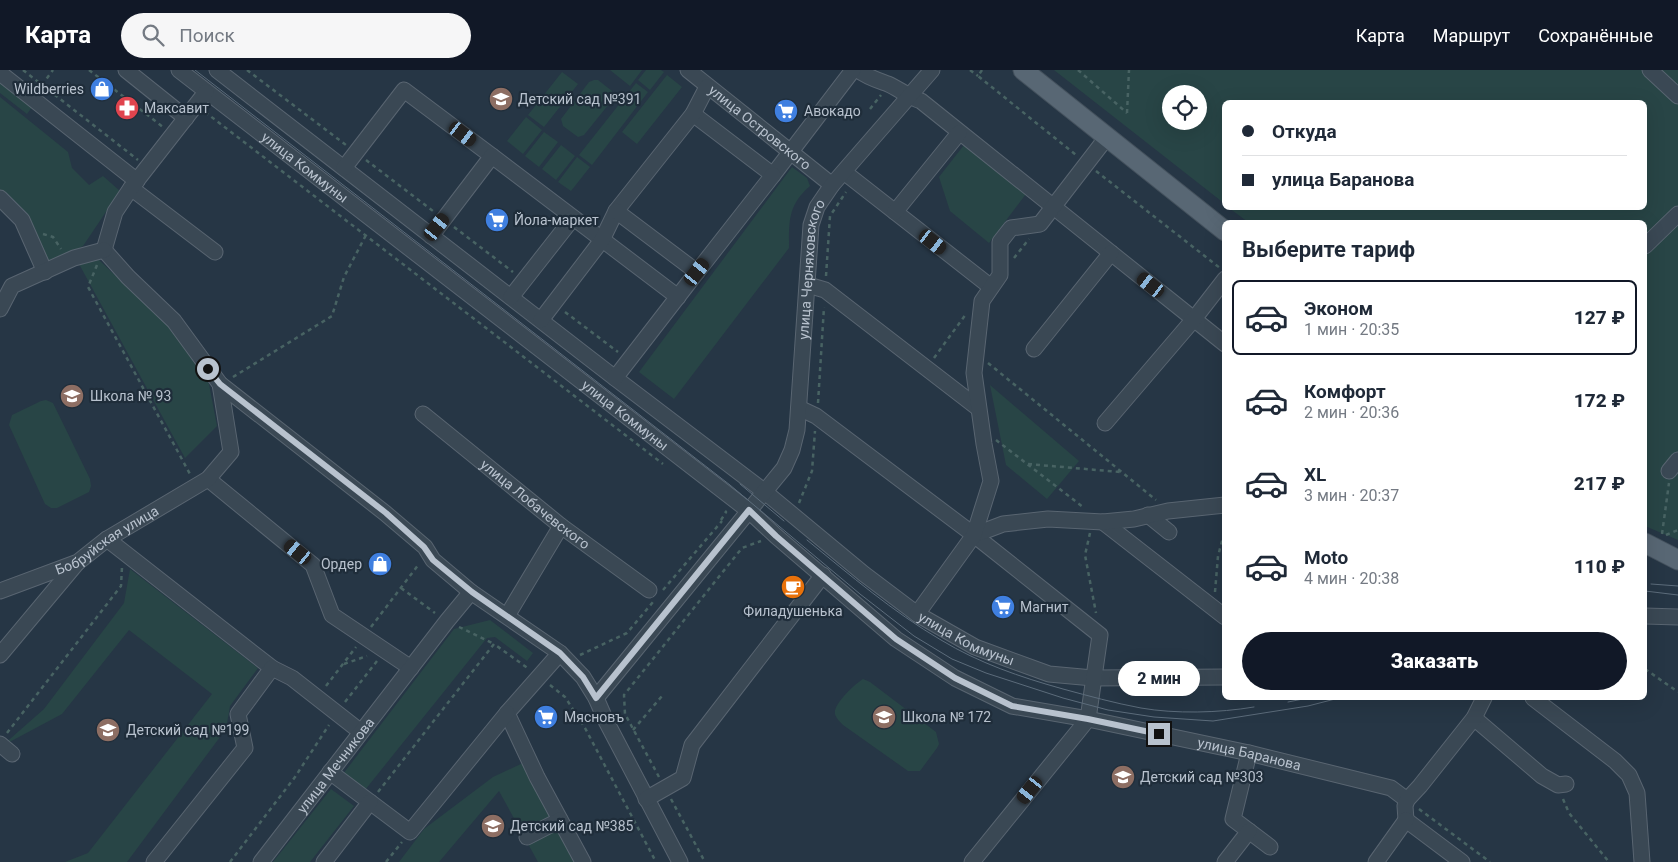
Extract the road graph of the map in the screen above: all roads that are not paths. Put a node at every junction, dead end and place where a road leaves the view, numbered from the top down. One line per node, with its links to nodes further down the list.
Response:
1 (126, 70): 16 (street)
2 (179, 70): 12 (street, улица Коммуны)
3 (853, 70): 19 (street)
4 (858, 70): 13 (street)
5 (932, 70): 13 (street, улица Черняховского)
6 (1023, 70): 18 (main road)
7 (1650, 70): 14 (street)
8 (690, 71): 11 (street, улица Островского)
9 (223, 72): 21 (street, улица Коммуны)
10 (0, 73): 24 (street)
11 (707, 87): 15 (street); 19 (street, улица Островского)
12 (206, 92): 16 (street); 60 (street, улица Коммуны)
13 (908, 96): 17 (street); 22 (street, улица Черняховского)
14 (1678, 96)
15 (693, 114): 23 (street); 28 (street)
16 (186, 118): 24 (street)
17 (959, 133): 27 (street); 29 (street)
18 (1107, 137): 27 (street); 32 (main road)
19 (791, 153): 23 (street); 25 (street, улица Островского)
20 (492, 156): 21 (street); 31 (street); 33 (street)
21 (344, 168): 33 (street, улица Коммуны)
22 (844, 172): 25 (street, улица Черняховского); 29 (street)
23 (773, 175): 40 (street)
24 (134, 185): 36 (street); 37 (street)
25 (832, 185): 42 (street, улица Черняховского)
26 (0, 198): 39 (street)
27 (1054, 208): 38 (street); 43 (street)
28 (616, 211): 34 (street); 40 (street)
29 (895, 212): 43 (street)
30 (1678, 214): 35 (street)
31 (573, 218): 34 (street); 44 (street)
32 (1222, 229)
33 (431, 236): 44 (street, улица Коммуны)
34 (602, 240): 45 (street); 48 (street)
35 (1647, 244)
36 (104, 250): 39 (street); 52 (street)
37 (215, 252)
38 (1111, 253): 47 (street); 50 (street)
39 (45, 272): 46 (street)
40 (697, 272): 45 (street)
41 (1222, 283): 47 (street)
42 (808, 285): 53 (street, улица Черняховского); 54 (street)
43 (991, 287): 54 (street)
44 (511, 297): 48 (street, улица Коммуны)
45 (678, 297): 51 (street)
46 (0, 309)
47 (1194, 319): 49 (street); 56 (street)
48 (541, 320): 51 (street, улица Коммуны)
49 (1222, 342)
50 (1034, 348)
51 (615, 378): 58 (street, улица Коммуны)
52 (220, 384): 57 (street); 73 (street)
53 (799, 408): 58 (street, улица Черняховского); 65 (street)
54 (978, 408): 65 (street)
55 (423, 414): 63 (street, улица Лобачевского)
56 (1104, 423)
57 (201, 480): 66 (street, Бобруйская улица); 82 (street)
58 (762, 495): 60 (street); 75 (street, улица Коммуны)
59 (1222, 506): 61 (street)
60 (749, 510): 70 (street, улица Коммуны); 85 (street)
61 (1148, 515): 62 (street); 64 (street)
62 (1098, 522): 65 (street); 74 (street)
63 (561, 526): 71 (street, улица Лобачевского); 76 (street)
64 (1168, 532)
65 (974, 535): 75 (street); 84 (street)
66 (107, 539): 69 (street, Бобруйская улица); 81 (street)
67 (1653, 540): 68 (main road)
68 (1678, 560)
69 (78, 562): 72 (street, Бобруйская улица); 80 (street)
70 (824, 575): 90 (street, улица Коммуны); 97 (street)
71 (649, 590)
72 (0, 591)
73 (472, 592): 76 (street); 82 (street, улица Мечникова)
74 (1219, 613)
75 (917, 614): 84 (street, улица Коммуны)
76 (507, 616): 79 (street)
77 (1647, 616): 78 (street)
78 (1678, 617)
79 (560, 653): 85 (street); 88 (street)
80 (0, 655)
81 (272, 668): 91 (street); 105 (street)
82 (411, 668): 91 (street, улица Мечникова)
83 (1222, 677): 84 (street, улица Коммуны)
84 (1093, 678): 90 (street)
85 (596, 698): 97 (street)
86 (1483, 700): 89 (street)
87 (1536, 700): 114 (street)
88 (508, 713): 99 (street); 100 (street)
89 (1474, 718): 96 (street); 98 (street)
90 (1088, 719): 93 (street, улица Баранова); 110 (street)
91 (361, 732): 95 (street, улица Мечникова)
92 (3, 739): 94 (street)
93 (1249, 753): 98 (street, улица Баранова); 102 (street)
94 (12, 754)
95 (330, 772): 99 (street); 106 (street, улица Мечникова)
96 (1562, 784)
97 (646, 799): 109 (street)
98 (1407, 800): 101 (street)
99 (370, 802): 107 (street)
100 (560, 820): 103 (street); 108 (street)
101 (1406, 820): 112 (street); 113 (street)
102 (1249, 831): 104 (street); 111 (street)
103 (527, 837)
104 (1270, 847)
105 (154, 862)
106 (261, 862)
107 (324, 862)
108 (583, 862)
109 (680, 862)
110 (972, 862)
111 (1225, 862)
112 (1376, 862)
113 (1462, 862)
114 (1642, 862)

